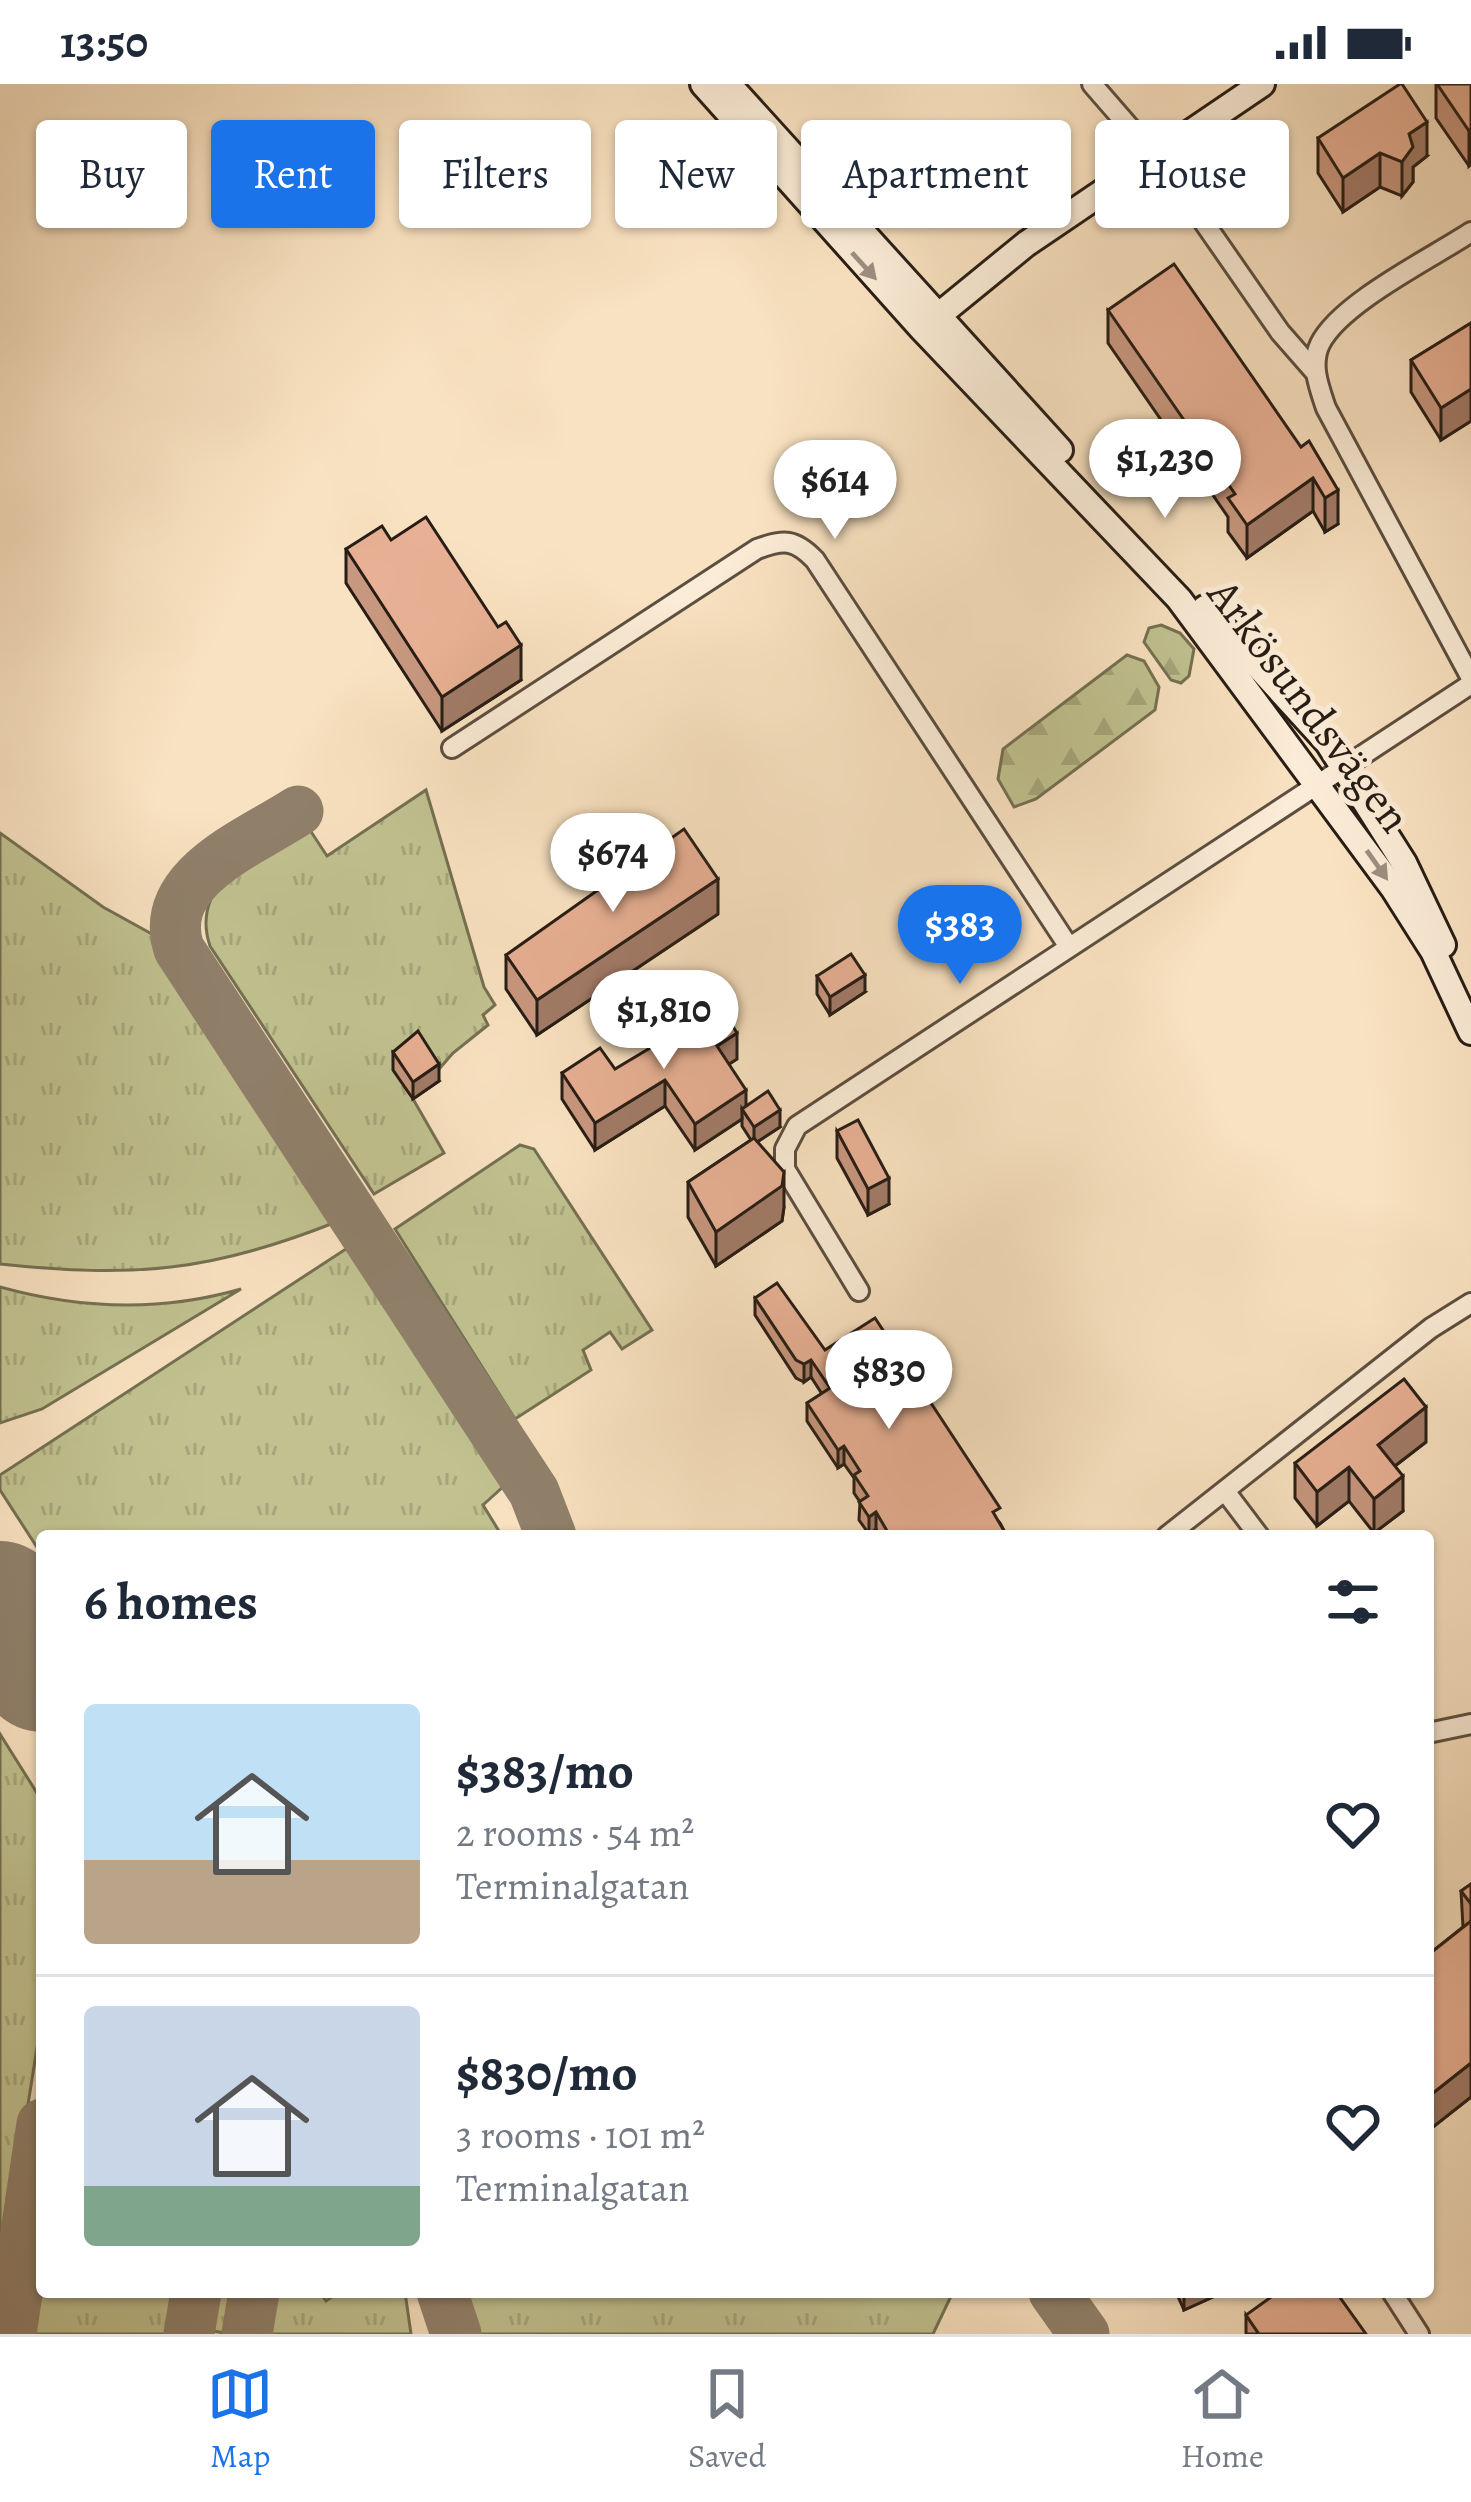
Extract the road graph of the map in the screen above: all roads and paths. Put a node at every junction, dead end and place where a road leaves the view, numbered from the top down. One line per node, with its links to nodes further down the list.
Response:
1 (703, 84): 10 (main road, Arkösundsvägen, one-way to 10)
2 (728, 84): 10 (main road, Arkösundsvägen)
3 (1092, 84): 5 (street)
4 (1262, 84): 6 (main road)
5 (1123, 120)
6 (1207, 120)
7 (1095, 196): 10 (main road)
8 (1208, 228): 11 (street)
9 (1471, 232): 11 (street)
10 (929, 322): 14 (main road, Arkösundsvägen); 15 (main road, Arkösundsvägen)
11 (1315, 372): 12 (street)
12 (1471, 681): 14 (street)
13 (452, 748): 16 (street)
14 (1344, 766): 15 (street); 17 (main road, Arkösundsvägen)
15 (1319, 782): 16 (street); 18 (main road, Arkösundsvägen, one-way to 18)
16 (1069, 947): 19 (street)
17 (1471, 1007)
18 (1471, 1031)
19 (859, 1291)
20 (1471, 1303): 21 (street)
21 (1225, 1491): 22 (street); 23 (street)
22 (1175, 1530)
23 (1254, 1530)
24 (1471, 1724): 25 (street)
25 (1434, 1732)
26 (1395, 2298): 27 (street)
27 (1419, 2334)

